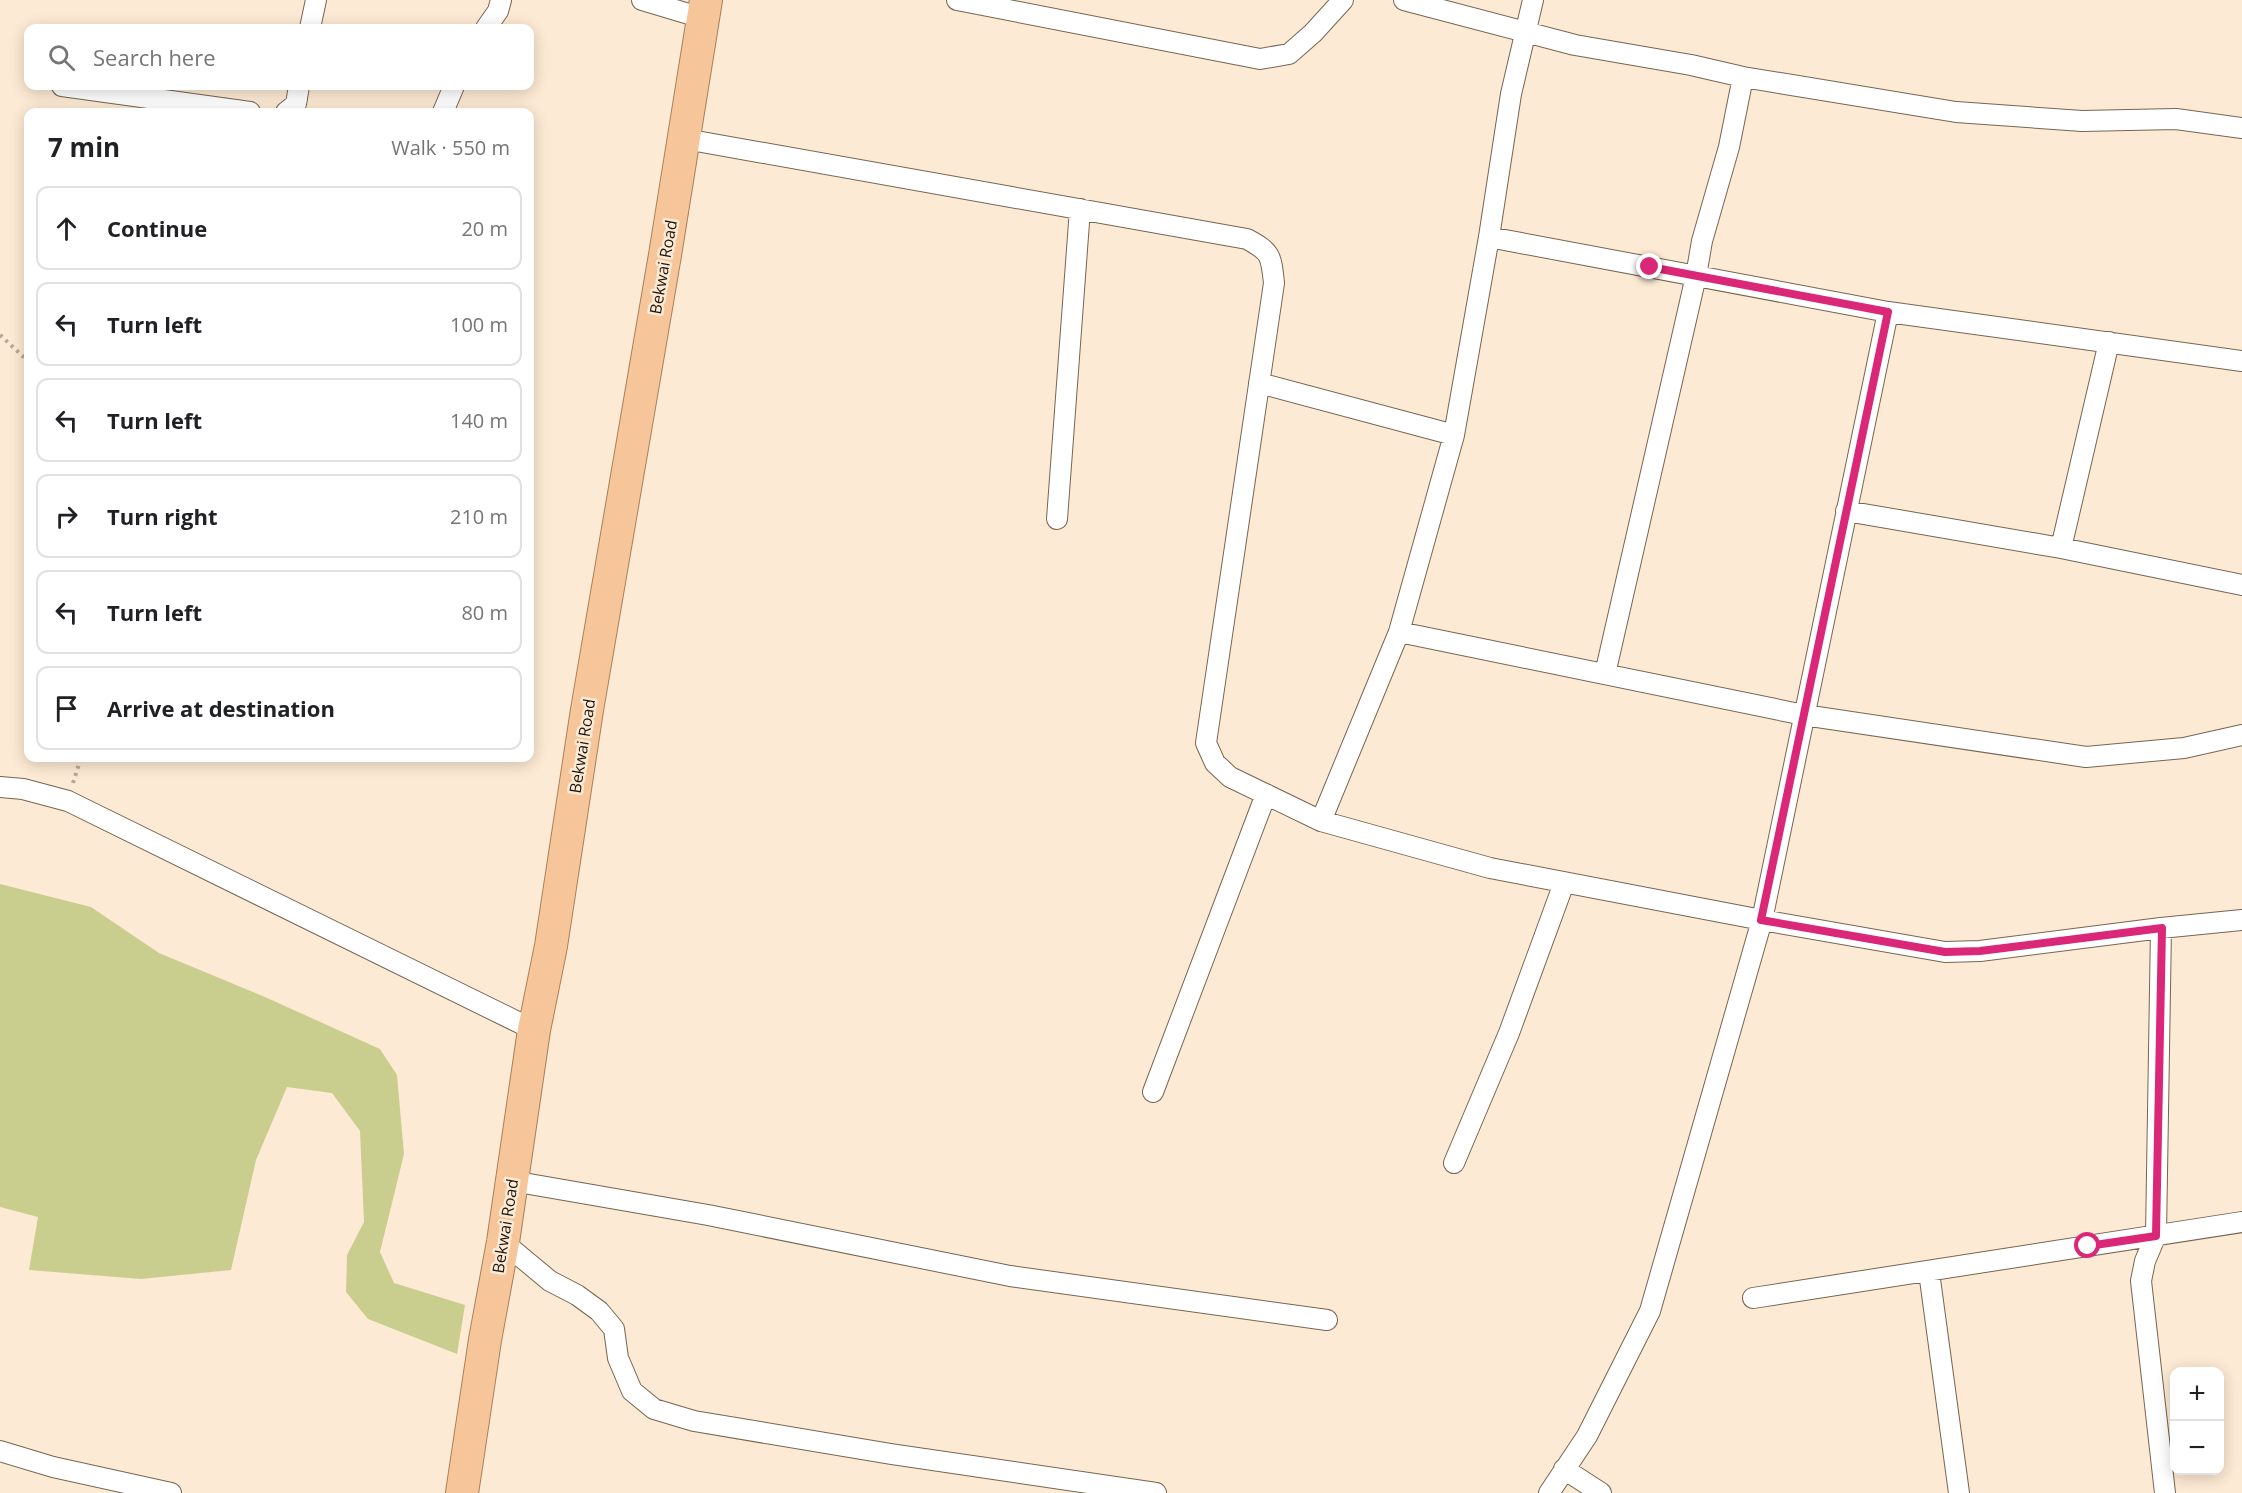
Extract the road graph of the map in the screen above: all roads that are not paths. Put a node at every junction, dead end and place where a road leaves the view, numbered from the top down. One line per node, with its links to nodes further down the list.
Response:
1 (316, 0): 9 (street)
2 (501, 0): 10 (street)
3 (642, 0): 8 (street)
4 (957, 0): 5 (street)
5 (1343, 0)
6 (1404, 0): 11 (street)
7 (1533, 0): 11 (street)
8 (704, 9): 20 (highway, Bekwai Road)
9 (311, 24)
10 (489, 24)
11 (1524, 32): 12 (street); 22 (street)
12 (1743, 77): 19 (street); 23 (street)
13 (91, 90): 16 (street)
14 (298, 90): 17 (street)
15 (452, 90): 18 (street)
16 (221, 108)
17 (291, 108)
18 (445, 108)
19 (2242, 128)
20 (685, 139): 21 (street); 44 (highway, Bekwai Road)
21 (1080, 209): 27 (street); 30 (street)
22 (1489, 237): 23 (street); 28 (street)
23 (1696, 276): 24 (street); 34 (street)
24 (1888, 312): 25 (street); 29 (street)
25 (2109, 342): 26 (street); 31 (street)
26 (2242, 361)
27 (1259, 383): 28 (street); 38 (street)
28 (1454, 435): 33 (street)
29 (1846, 511): 31 (street); 35 (street)
30 (1057, 519)
31 (2061, 548): 32 (street)
32 (2242, 585)
33 (1399, 632): 34 (street); 39 (street)
34 (1605, 674): 35 (street)
35 (1804, 715): 36 (street); 41 (street)
36 (2242, 735)
37 (0, 787): 44 (street)
38 (1266, 794): 39 (street); 45 (street)
39 (1321, 821): 40 (street)
40 (1564, 883): 41 (street); 46 (street)
41 (1761, 920): 43 (street); 55 (street)
42 (2242, 920): 43 (street)
43 (2162, 928): 49 (street)
44 (534, 1030): 47 (highway, Bekwai Road)
45 (1153, 1092)
46 (1454, 1163)
47 (512, 1181): 50 (highway, Bekwai Road); 53 (street)
48 (2242, 1222): 49 (street)
49 (2156, 1236): 51 (street); 62 (street)
50 (503, 1242): 57 (highway, Bekwai Road); 58 (street)
51 (1929, 1272): 52 (street); 61 (street)
52 (1753, 1298)
53 (1326, 1320)
54 (0, 1451): 56 (street)
55 (1564, 1469): 59 (street); 60 (street)
56 (168, 1493)
57 (462, 1493)
58 (1156, 1493)
59 (1549, 1493)
60 (1601, 1493)
61 (1959, 1493)
62 (2165, 1493)

